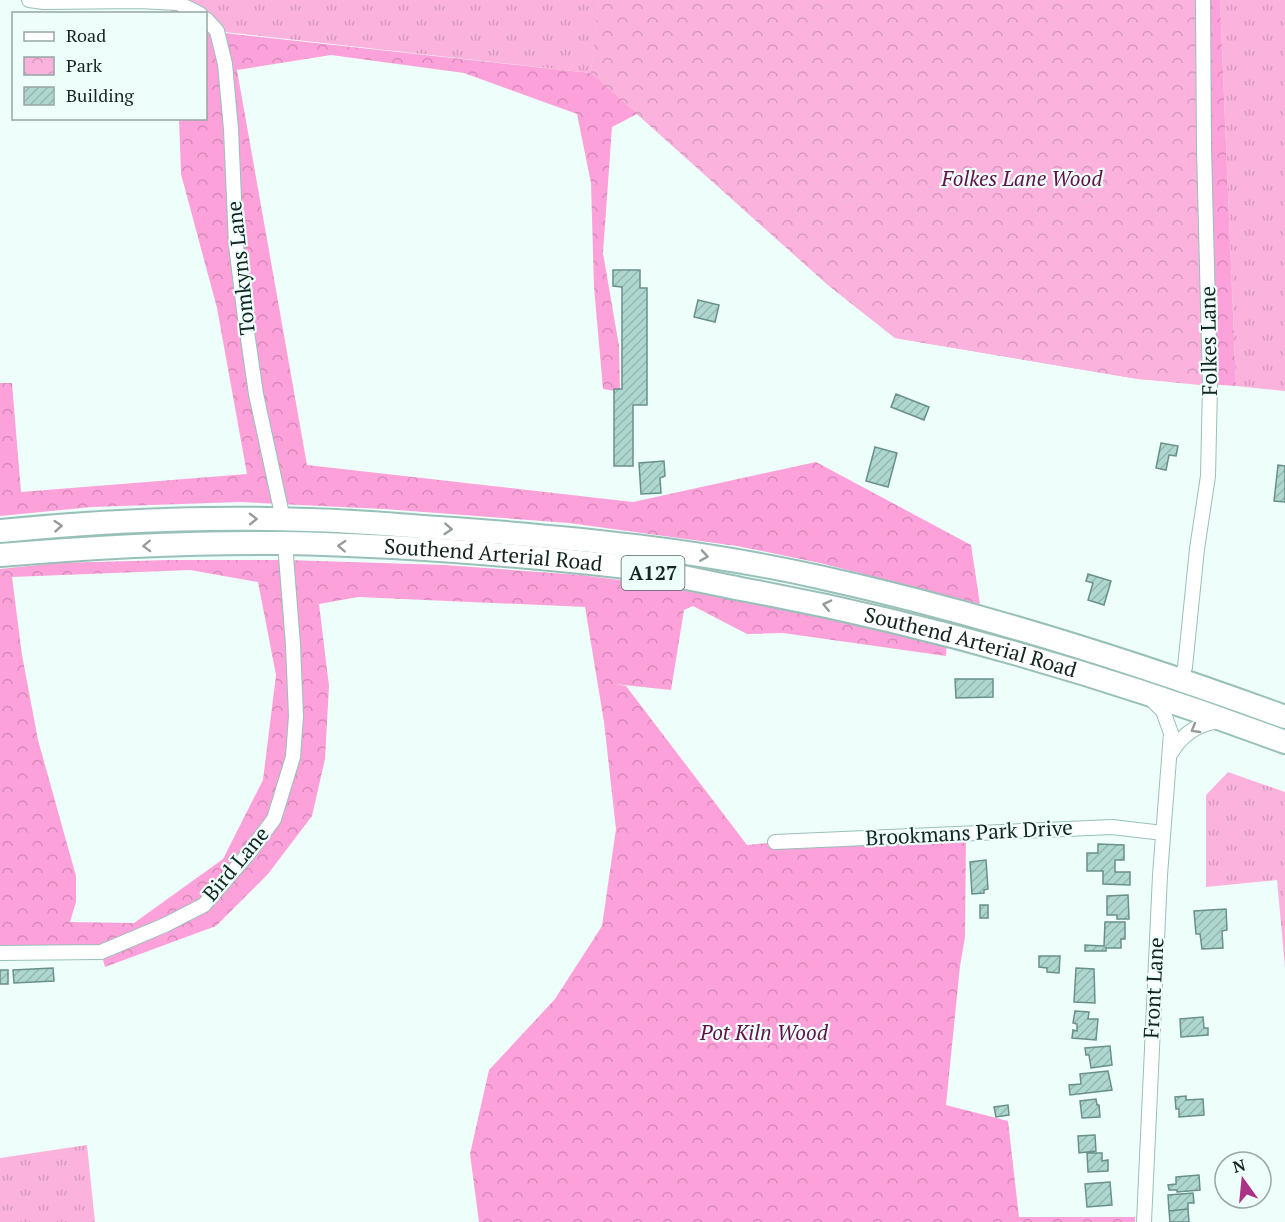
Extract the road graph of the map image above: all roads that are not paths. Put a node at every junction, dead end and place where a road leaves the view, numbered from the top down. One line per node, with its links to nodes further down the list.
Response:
1 (29, 0): 3 (street)
2 (1203, 0): 9 (street, Folkes Lane)
3 (196, 12)
4 (207, 20): 5 (street, Tomkyns Lane)
5 (283, 519): 6 (highway, Southend Arterial Road / A127, one-way to 5); 9 (highway, Southend Arterial Road / A127, one-way to 9)
6 (0, 531)
7 (285, 543): 8 (highway, Southend Arterial Road / A127, one-way to 8); 10 (highway, Southend Arterial Road / A127, one-way to 7); 17 (street, Bird Lane)
8 (0, 555)
9 (1180, 679): 11 (highway, Southend Arterial Road / A127)
10 (1130, 687): 12 (highway, Southend Arterial Road / A127); 14 (street, Front Lane)
11 (1285, 717)
12 (1230, 721): 13 (highway, Southend Arterial Road / A127); 14 (street, one-way to 14)
13 (1285, 742)
14 (1170, 755): 15 (street, Front Lane)
15 (1163, 833): 16 (street, Brookmans Park Drive); 18 (street, Front Lane)
16 (775, 842)
17 (0, 953)
18 (1144, 1222)

